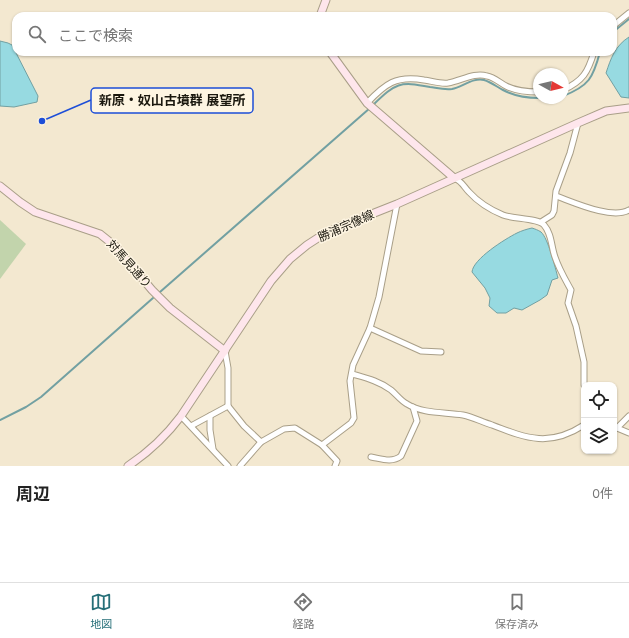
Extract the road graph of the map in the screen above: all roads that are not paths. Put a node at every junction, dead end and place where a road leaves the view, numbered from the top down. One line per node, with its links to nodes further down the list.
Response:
1 (326, 0): 2 (main road)
2 (322, 12)
3 (629, 13): 4 (street)
4 (617, 23)
5 (333, 56): 9 (main road)
6 (593, 56): 7 (street)
7 (569, 88)
8 (533, 91): 9 (street)
9 (370, 105): 12 (main road)
10 (629, 108): 11 (main road, 勝浦宗像線)
11 (578, 123): 12 (main road, 勝浦宗像線); 14 (street)
12 (454, 178): 15 (main road, 勝浦宗像線); 17 (street)
13 (0, 186): 19 (main road, 対馬見通り)
14 (556, 196): 16 (street); 17 (street)
15 (397, 204): 18 (street); 19 (main road, 勝浦宗像線)
16 (629, 210)
17 (541, 222): 22 (street)
18 (370, 328): 20 (street); 21 (street)
19 (225, 351): 23 (street); 25 (main road, 勝浦宗像線)
20 (441, 352)
21 (352, 374): 24 (street); 34 (street)
22 (584, 382)
23 (228, 406): 26 (street); 33 (street)
24 (413, 407): 30 (street); 36 (street)
25 (181, 416): 28 (street); 37 (main road, 勝浦宗像線)
26 (210, 416): 28 (street); 35 (street)
27 (629, 416): 29 (street)
28 (191, 426): 35 (street)
29 (617, 426)
30 (581, 427)
31 (617, 429): 32 (street)
32 (629, 433)
33 (261, 442): 34 (street); 39 (street)
34 (322, 445): 40 (street)
35 (213, 449): 38 (street)
36 (372, 457)
37 (128, 466)
38 (228, 466)
39 (240, 466)
40 (335, 466)

